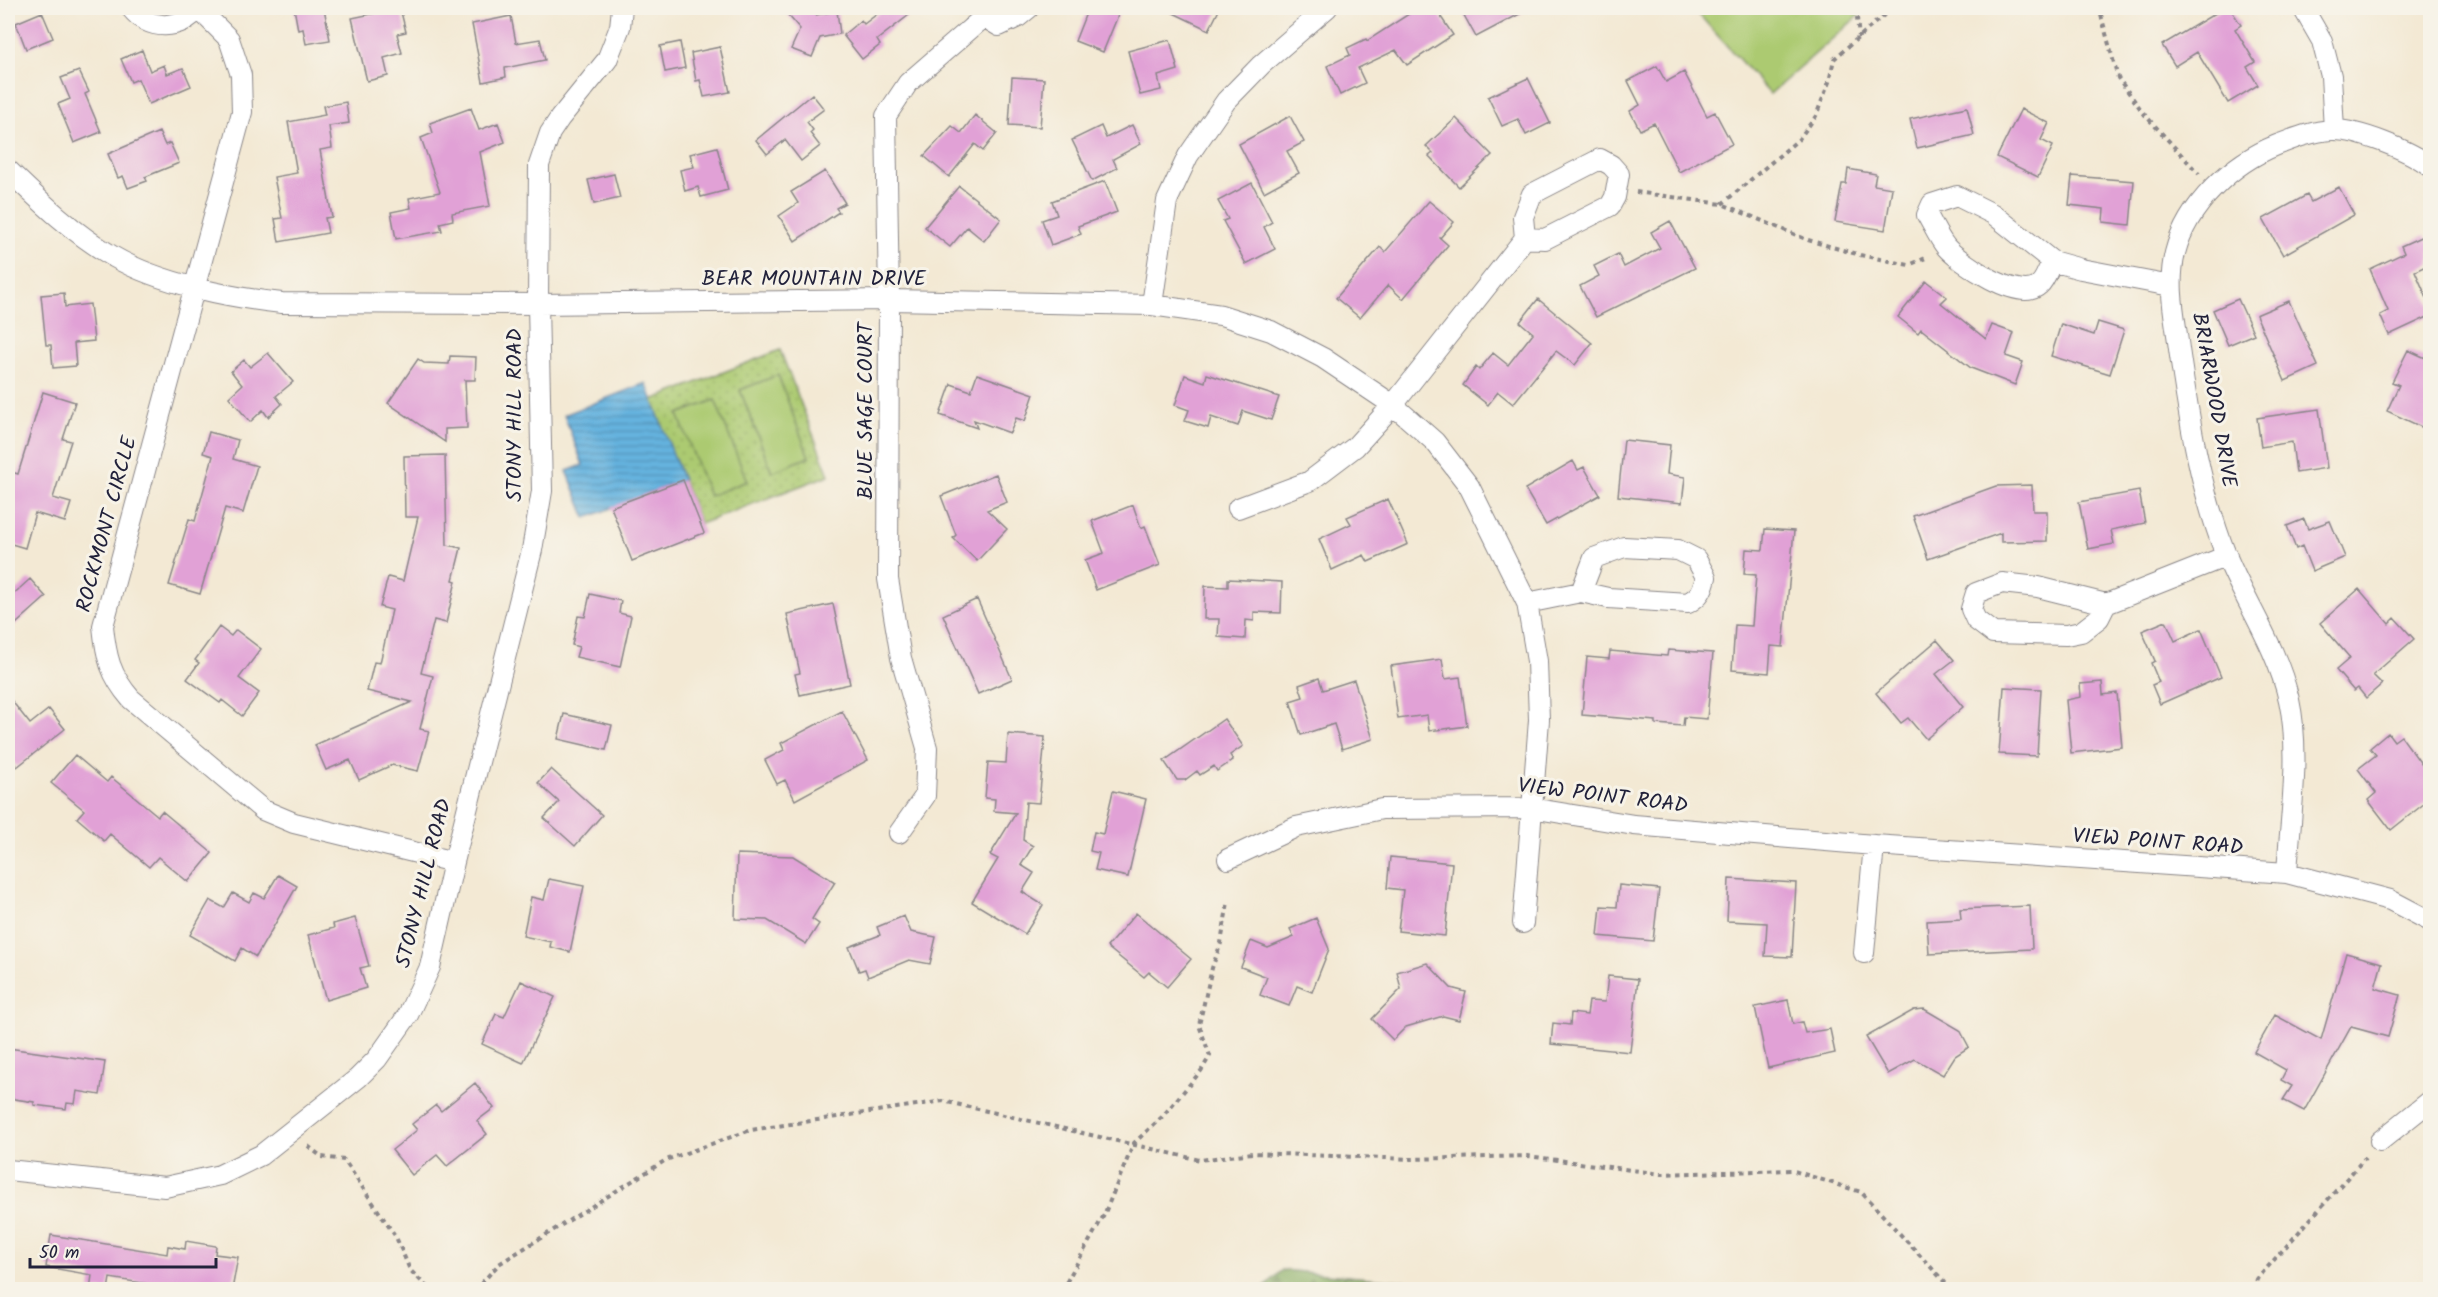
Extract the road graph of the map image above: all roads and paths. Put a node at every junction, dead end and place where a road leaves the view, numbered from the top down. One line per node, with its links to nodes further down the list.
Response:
1 (131, 8): 2 (street, ROCKMONT CIRCLE)
2 (199, 8): 21 (street, ROCKMONT CIRCLE)
3 (622, 8): 24 (street, STONY HILL ROAD)
4 (1029, 8): 10 (street, BLUE SAGE COURT)
5 (1327, 8): 25 (street)
6 (1856, 8): 11 (path)
7 (1892, 8): 11 (path)
8 (2095, 8): 15 (path)
9 (2303, 8): 12 (street)
10 (982, 13): 23 (street, BLUE SAGE COURT)
11 (1859, 38): 17 (path)
12 (2334, 130): 13 (street, BRIARWOOD DRIVE); 15 (street, BRIARWOOD DRIVE)
13 (2430, 166)
14 (8, 170): 21 (street, BEAR MOUNTAIN DRIVE)
15 (2214, 186): 22 (street, BRIARWOOD DRIVE)
16 (1618, 189): 17 (path); 18 (street); 18 (street)
17 (1722, 204): 19 (path)
18 (1525, 238): 26 (street)
19 (1948, 249): 20 (street); 20 (street)
20 (2052, 261): 22 (street)
21 (195, 286): 24 (street, BEAR MOUNTAIN DRIVE); 36 (street, ROCKMONT CIRCLE)
22 (2171, 286): 28 (street, BRIARWOOD DRIVE)
23 (889, 300): 24 (street, BEAR MOUNTAIN DRIVE); 25 (street, BEAR MOUNTAIN DRIVE); 33 (street, BLUE SAGE COURT)
24 (538, 304): 36 (street, STONY HILL ROAD)
25 (1152, 305): 26 (street, BEAR MOUNTAIN DRIVE)
26 (1393, 405): 27 (street); 30 (street, BEAR MOUNTAIN DRIVE)
27 (1238, 508)
28 (2227, 556): 31 (street); 37 (street, BRIARWOOD DRIVE)
29 (1581, 592): 29 (street); 30 (street)
30 (1527, 603): 32 (street, BEAR MOUNTAIN DRIVE)
31 (2106, 604): 31 (street)
32 (1532, 808): 34 (street, VIEW POINT ROAD); 35 (street, VIEW POINT ROAD); 40 (street, BEAR MOUNTAIN DRIVE)
33 (899, 833)
34 (1874, 845): 37 (street, VIEW POINT ROAD); 41 (street)
35 (1228, 859)
36 (454, 862): 46 (street, STONY HILL ROAD)
37 (2287, 873): 39 (street, VIEW POINT ROAD)
38 (1228, 902): 44 (path)
39 (2430, 921)
40 (1523, 922)
41 (1864, 953)
42 (2430, 1101): 43 (street)
43 (2380, 1141): 51 (path)
44 (1134, 1143): 48 (path); 49 (path); 50 (path)
45 (307, 1145): 47 (path)
46 (8, 1170)
47 (430, 1290)
48 (475, 1290)
49 (1062, 1290)
50 (1952, 1290)
51 (2254, 1290)

